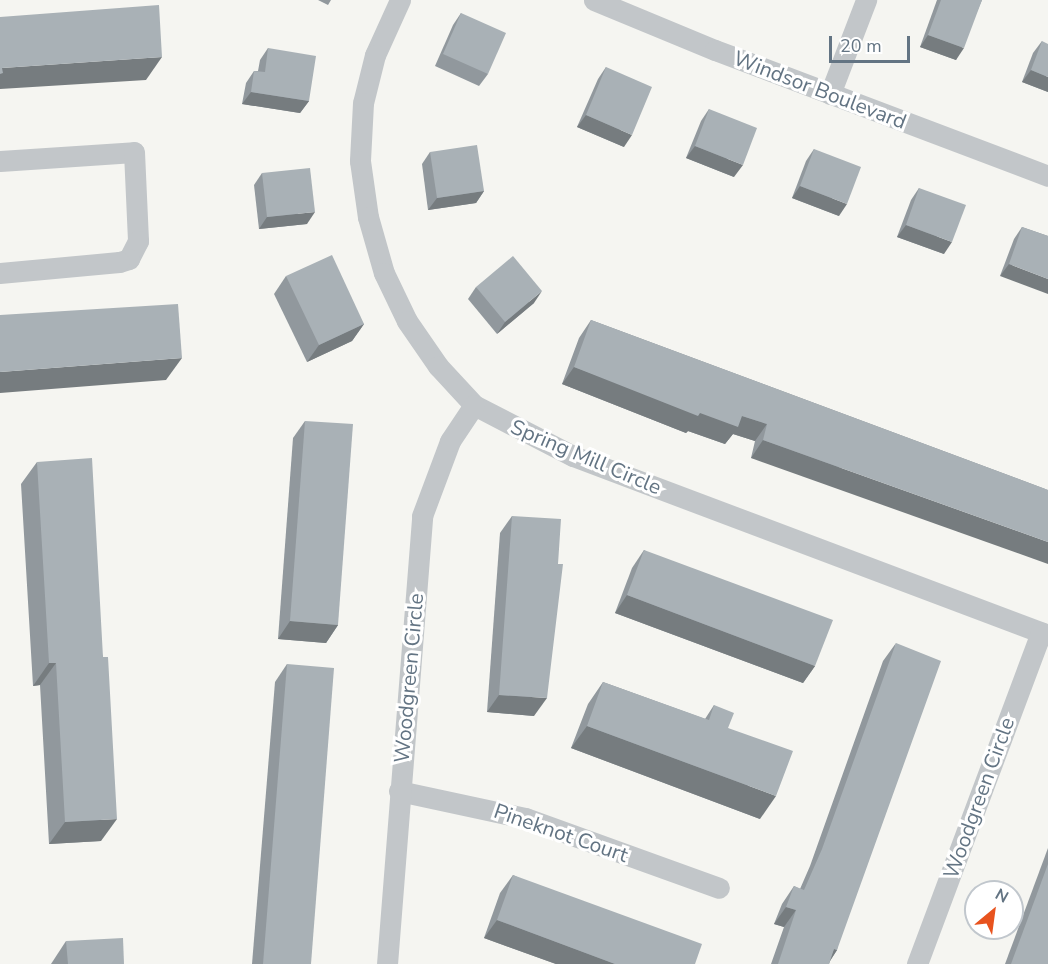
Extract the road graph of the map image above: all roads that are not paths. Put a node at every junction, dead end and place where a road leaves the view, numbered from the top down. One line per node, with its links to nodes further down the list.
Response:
1 (400, 0): 8 (street, Spring Mill Circle)
2 (594, 0): 4 (street, Windsor Boulevard)
3 (866, 0): 4 (street)
4 (830, 94): 6 (street, Windsor Boulevard)
5 (0, 160): 7 (street)
6 (1048, 176)
7 (0, 273)
8 (474, 405): 9 (street, Spring Mill Circle); 10 (street, Woodgreen Circle)
9 (1044, 634): 13 (street, Woodgreen Circle)
10 (399, 791): 11 (street, Pineknot Court); 12 (street, Woodgreen Circle)
11 (719, 888)
12 (387, 964)
13 (917, 964)

